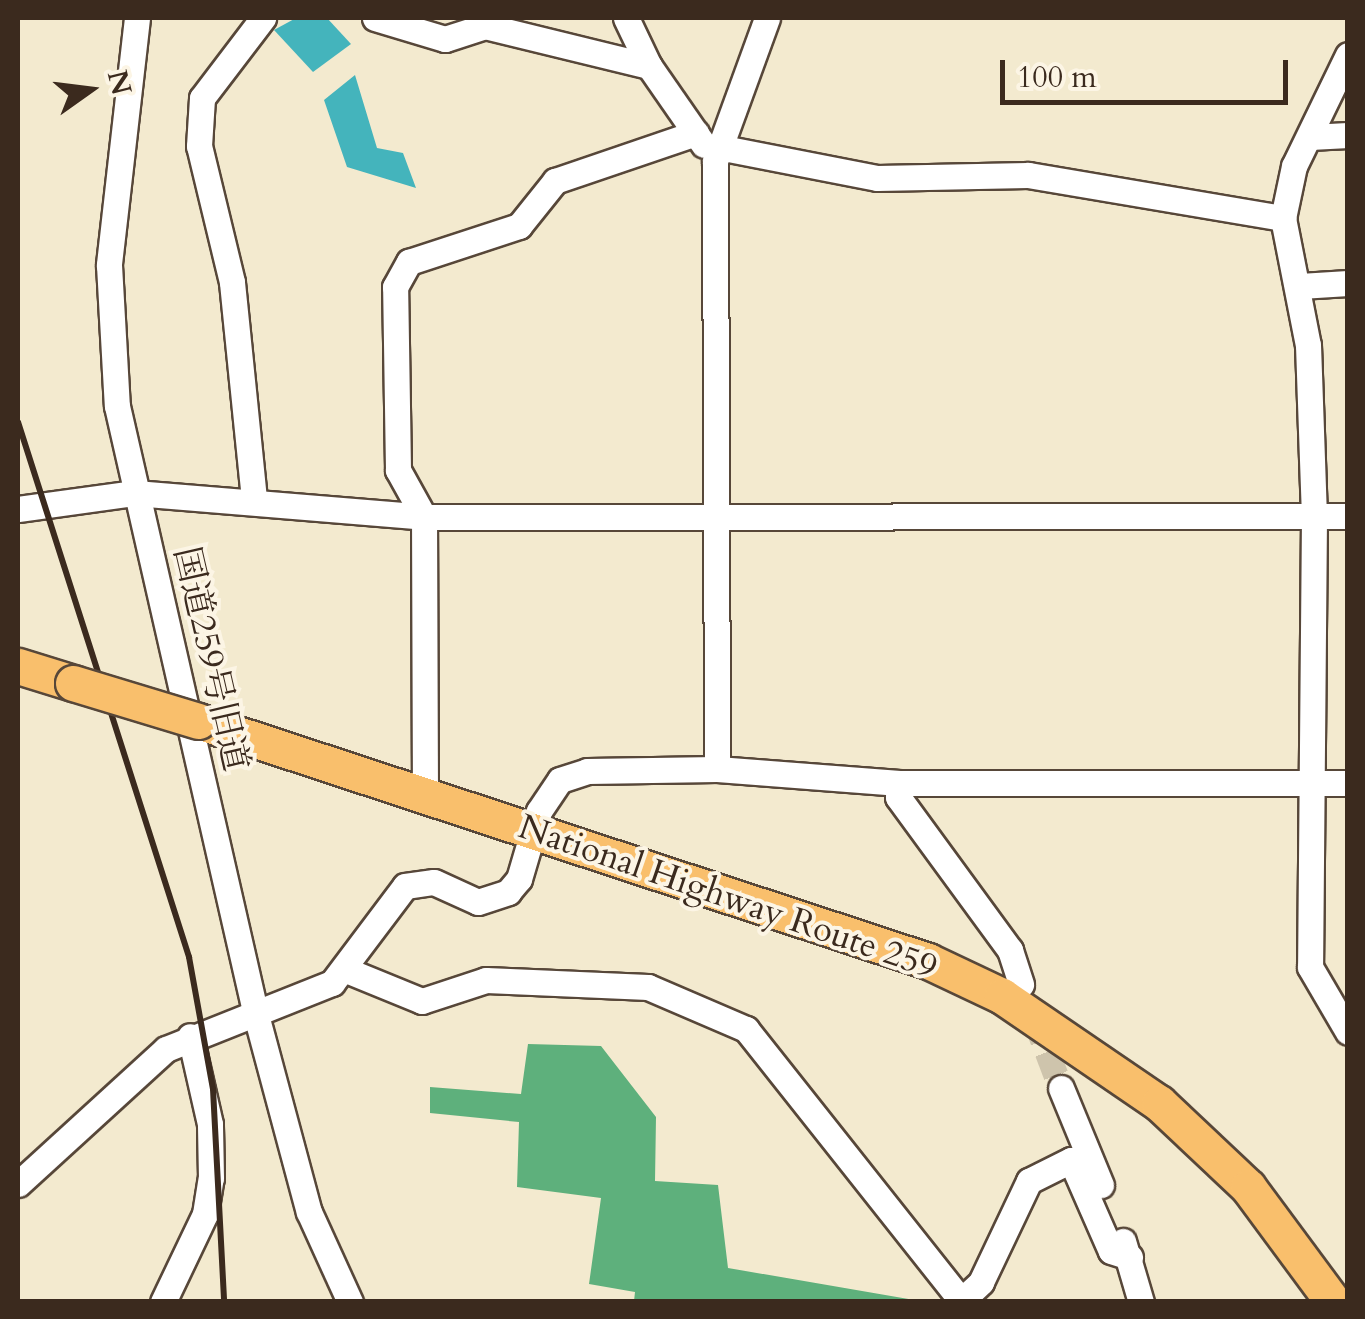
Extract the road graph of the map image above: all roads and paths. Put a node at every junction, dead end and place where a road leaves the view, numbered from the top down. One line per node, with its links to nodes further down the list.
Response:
1 (137, 18): 15 (street, 国道259号旧道)
2 (264, 18): 16 (street)
3 (375, 18): 7 (street)
4 (626, 18): 7 (street)
5 (767, 18): 11 (street)
6 (1348, 55): 10 (street)
7 (649, 66): 8 (street)
8 (696, 134): 11 (street); 20 (street)
9 (1348, 135): 10 (street)
10 (1310, 137): 12 (street)
11 (717, 154): 12 (street); 21 (street)
12 (1283, 218): 14 (street)
13 (1348, 282): 14 (street)
14 (1300, 286): 19 (street)
15 (135, 493): 16 (street); 17 (street); 31 (street, 国道259号旧道)
16 (254, 499): 20 (street)
17 (18, 508)
18 (1348, 516): 19 (street)
19 (1314, 517): 21 (street); 24 (street)
20 (424, 518): 21 (street); 27 (street)
21 (720, 518): 23 (street)
22 (18, 666): 27 (highway, National Highway Route 259, bridge)
23 (717, 770): 26 (street); 28 (street)
24 (1311, 782): 25 (street); 26 (street); 32 (street)
25 (1348, 782)
26 (898, 783): 30 (street)
27 (426, 798): 28 (highway, National Highway Route 259)
28 (533, 832): 29 (street); 41 (highway, National Highway Route 259)
29 (346, 970): 31 (street); 37 (street)
30 (1021, 984)
31 (254, 1011): 33 (street); 39 (street, 国道259号旧道)
32 (1348, 1032)
33 (190, 1036): 35 (street); 38 (street)
34 (1062, 1088): 36 (street)
35 (18, 1184)
36 (1130, 1257): 37 (street); 40 (street)
37 (962, 1300)
38 (163, 1302)
39 (350, 1302)
40 (1141, 1302)
41 (1334, 1302)

